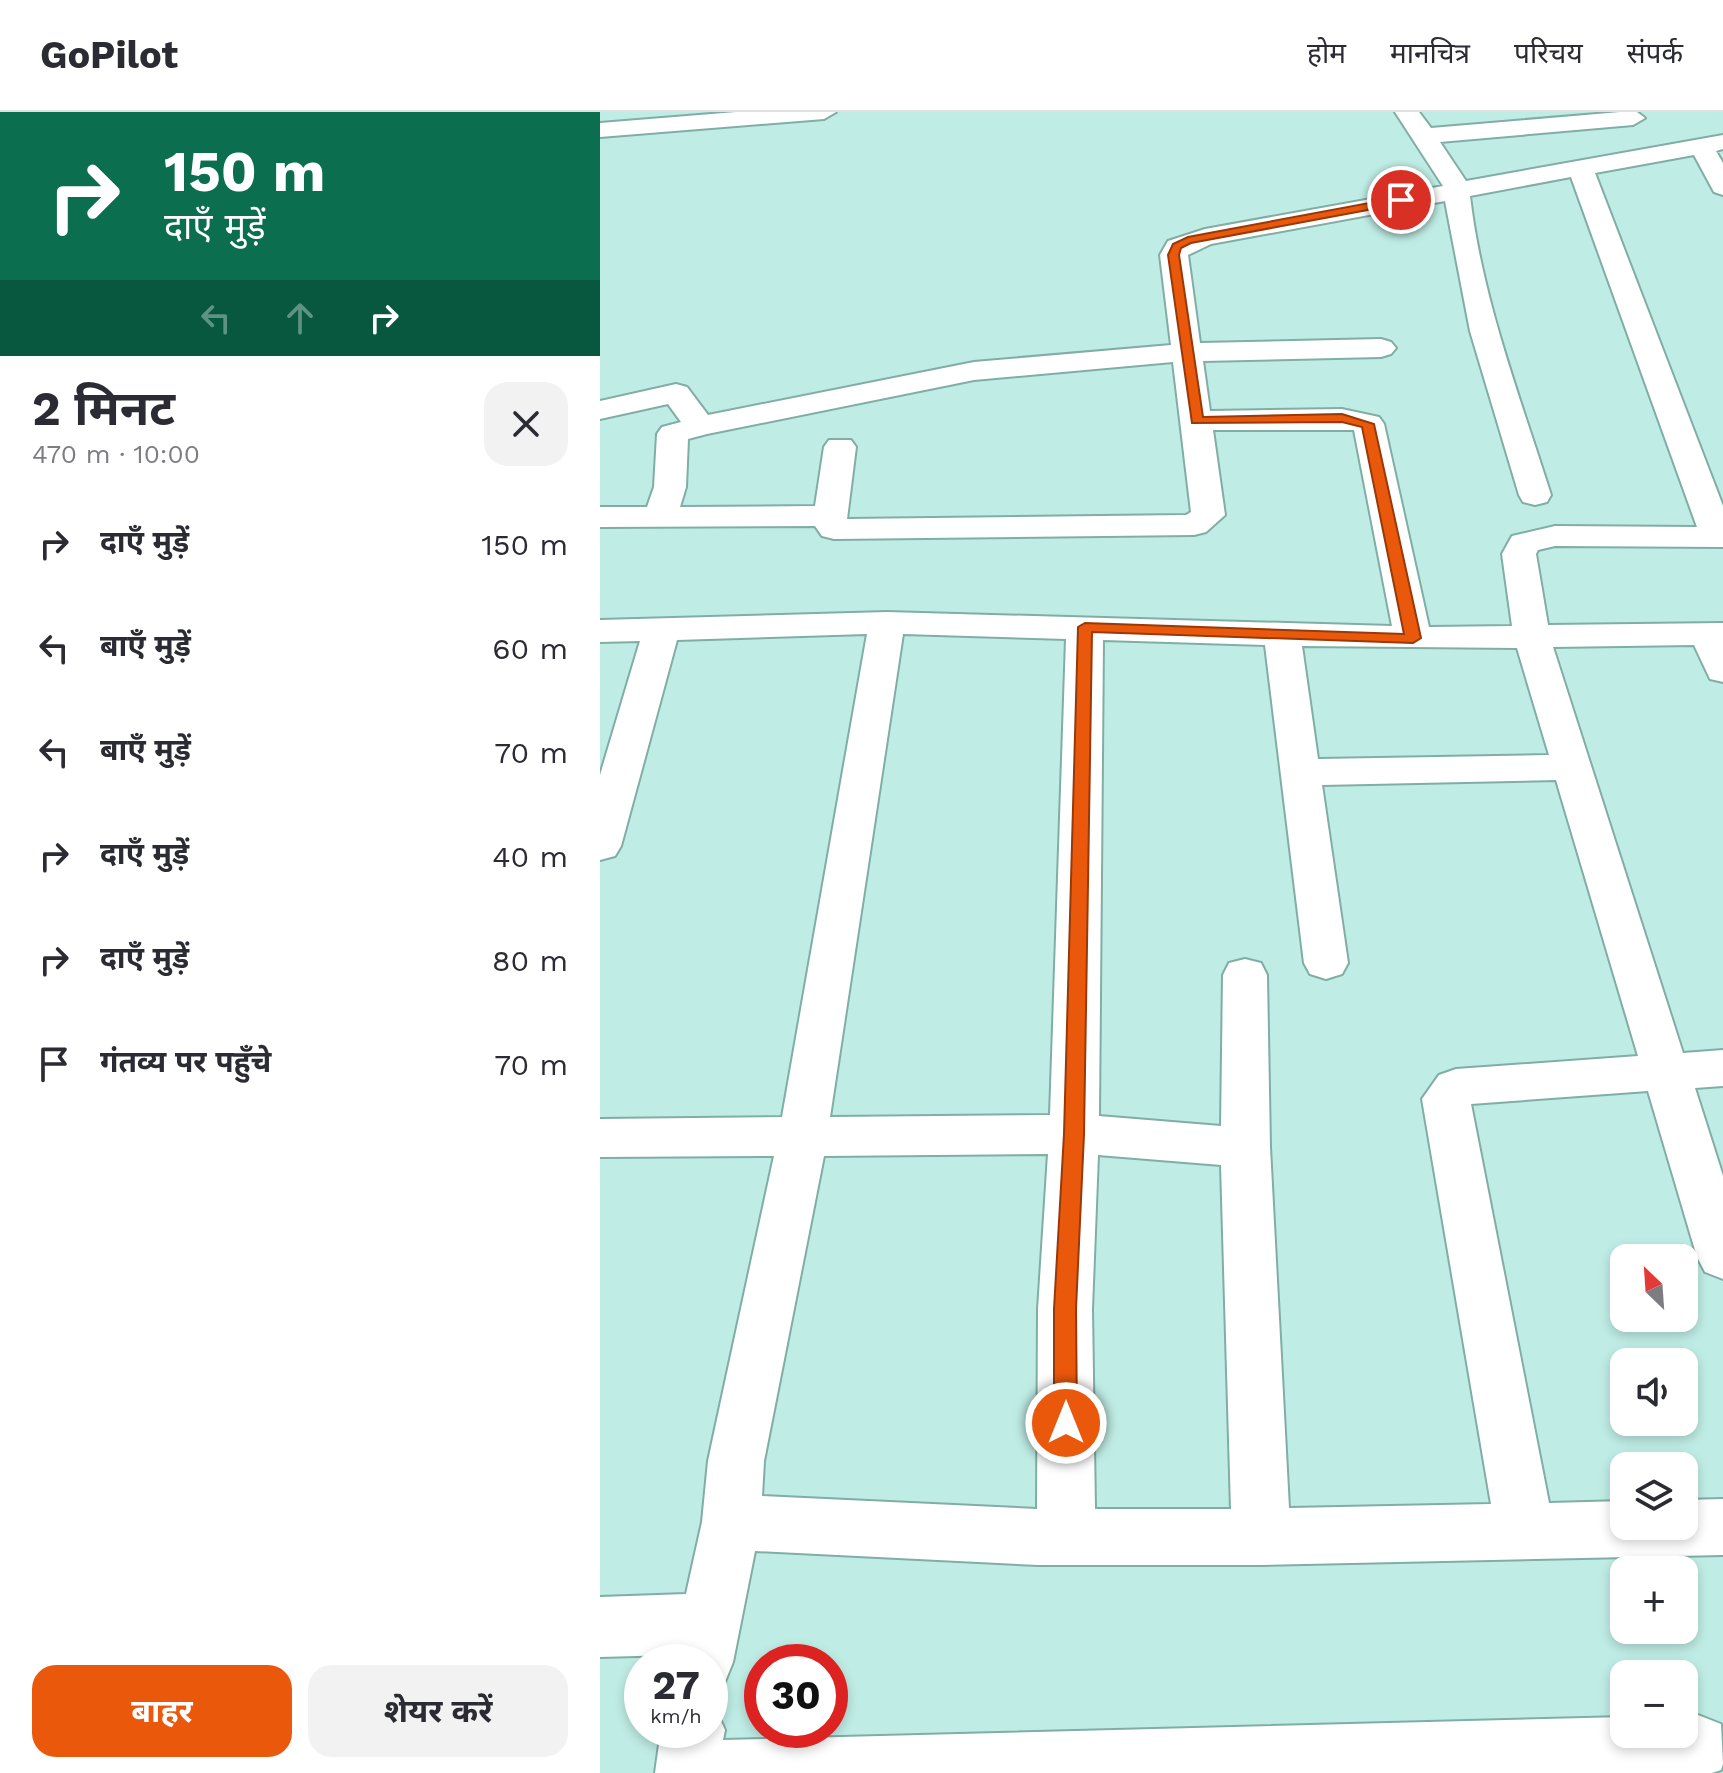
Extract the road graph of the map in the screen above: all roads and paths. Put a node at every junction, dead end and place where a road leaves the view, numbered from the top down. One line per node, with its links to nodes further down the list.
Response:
1 (824, 112): 4 (street)
2 (1407, 112): 5 (street)
3 (1630, 115): 5 (street); 7 (street)
4 (600, 130)
5 (1425, 136): 10 (street)
6 (1712, 144): 7 (street); 9 (street)
7 (1669, 151): 8 (street)
8 (1580, 167): 10 (street); 21 (street)
9 (1723, 187)
10 (1457, 190): 12 (street); 17 (street)
11 (1381, 348): 12 (street)
12 (1187, 350): 14 (street); 15 (street)
13 (600, 410): 15 (street)
14 (1197, 421): 19 (street); 29 (street)
15 (700, 426): 18 (street)
16 (840, 447): 19 (street)
17 (1535, 495)
18 (660, 516): 19 (street); 20 (street)
19 (830, 516)
20 (600, 517)
21 (1721, 537): 28 (street)
22 (887, 623): 23 (street); 24 (street); 40 (street)
23 (1085, 627): 26 (street); 39 (street)
24 (661, 630): 25 (street); 32 (street)
25 (600, 631)
26 (1282, 634): 29 (street); 33 (street)
27 (1715, 634): 28 (street); 30 (street)
28 (1532, 637): 29 (street); 31 (street)
29 (1413, 638)
30 (1723, 671)
31 (1571, 767): 33 (street); 38 (street)
32 (612, 768): 34 (street)
33 (1300, 772): 35 (street)
34 (600, 846)
35 (1326, 963)
36 (1245, 975): 42 (street)
37 (1723, 1068): 38 (street)
38 (1665, 1073): 43 (street); 46 (street)
39 (1074, 1134): 40 (street); 42 (street); 47 (street)
40 (803, 1136): 41 (street); 44 (street)
41 (600, 1138)
42 (1245, 1147): 48 (street)
43 (1723, 1254)
44 (731, 1522): 47 (street); 50 (street)
45 (1723, 1527): 46 (street)
46 (1525, 1532): 48 (street)
47 (1066, 1536): 48 (street)
48 (1261, 1537)
49 (600, 1627): 50 (street)
50 (705, 1643)
51 (690, 1748): 54 (street)
52 (1679, 1748): 53 (street)
53 (1401, 1763): 55 (street)
54 (687, 1773)
55 (700, 1773)

